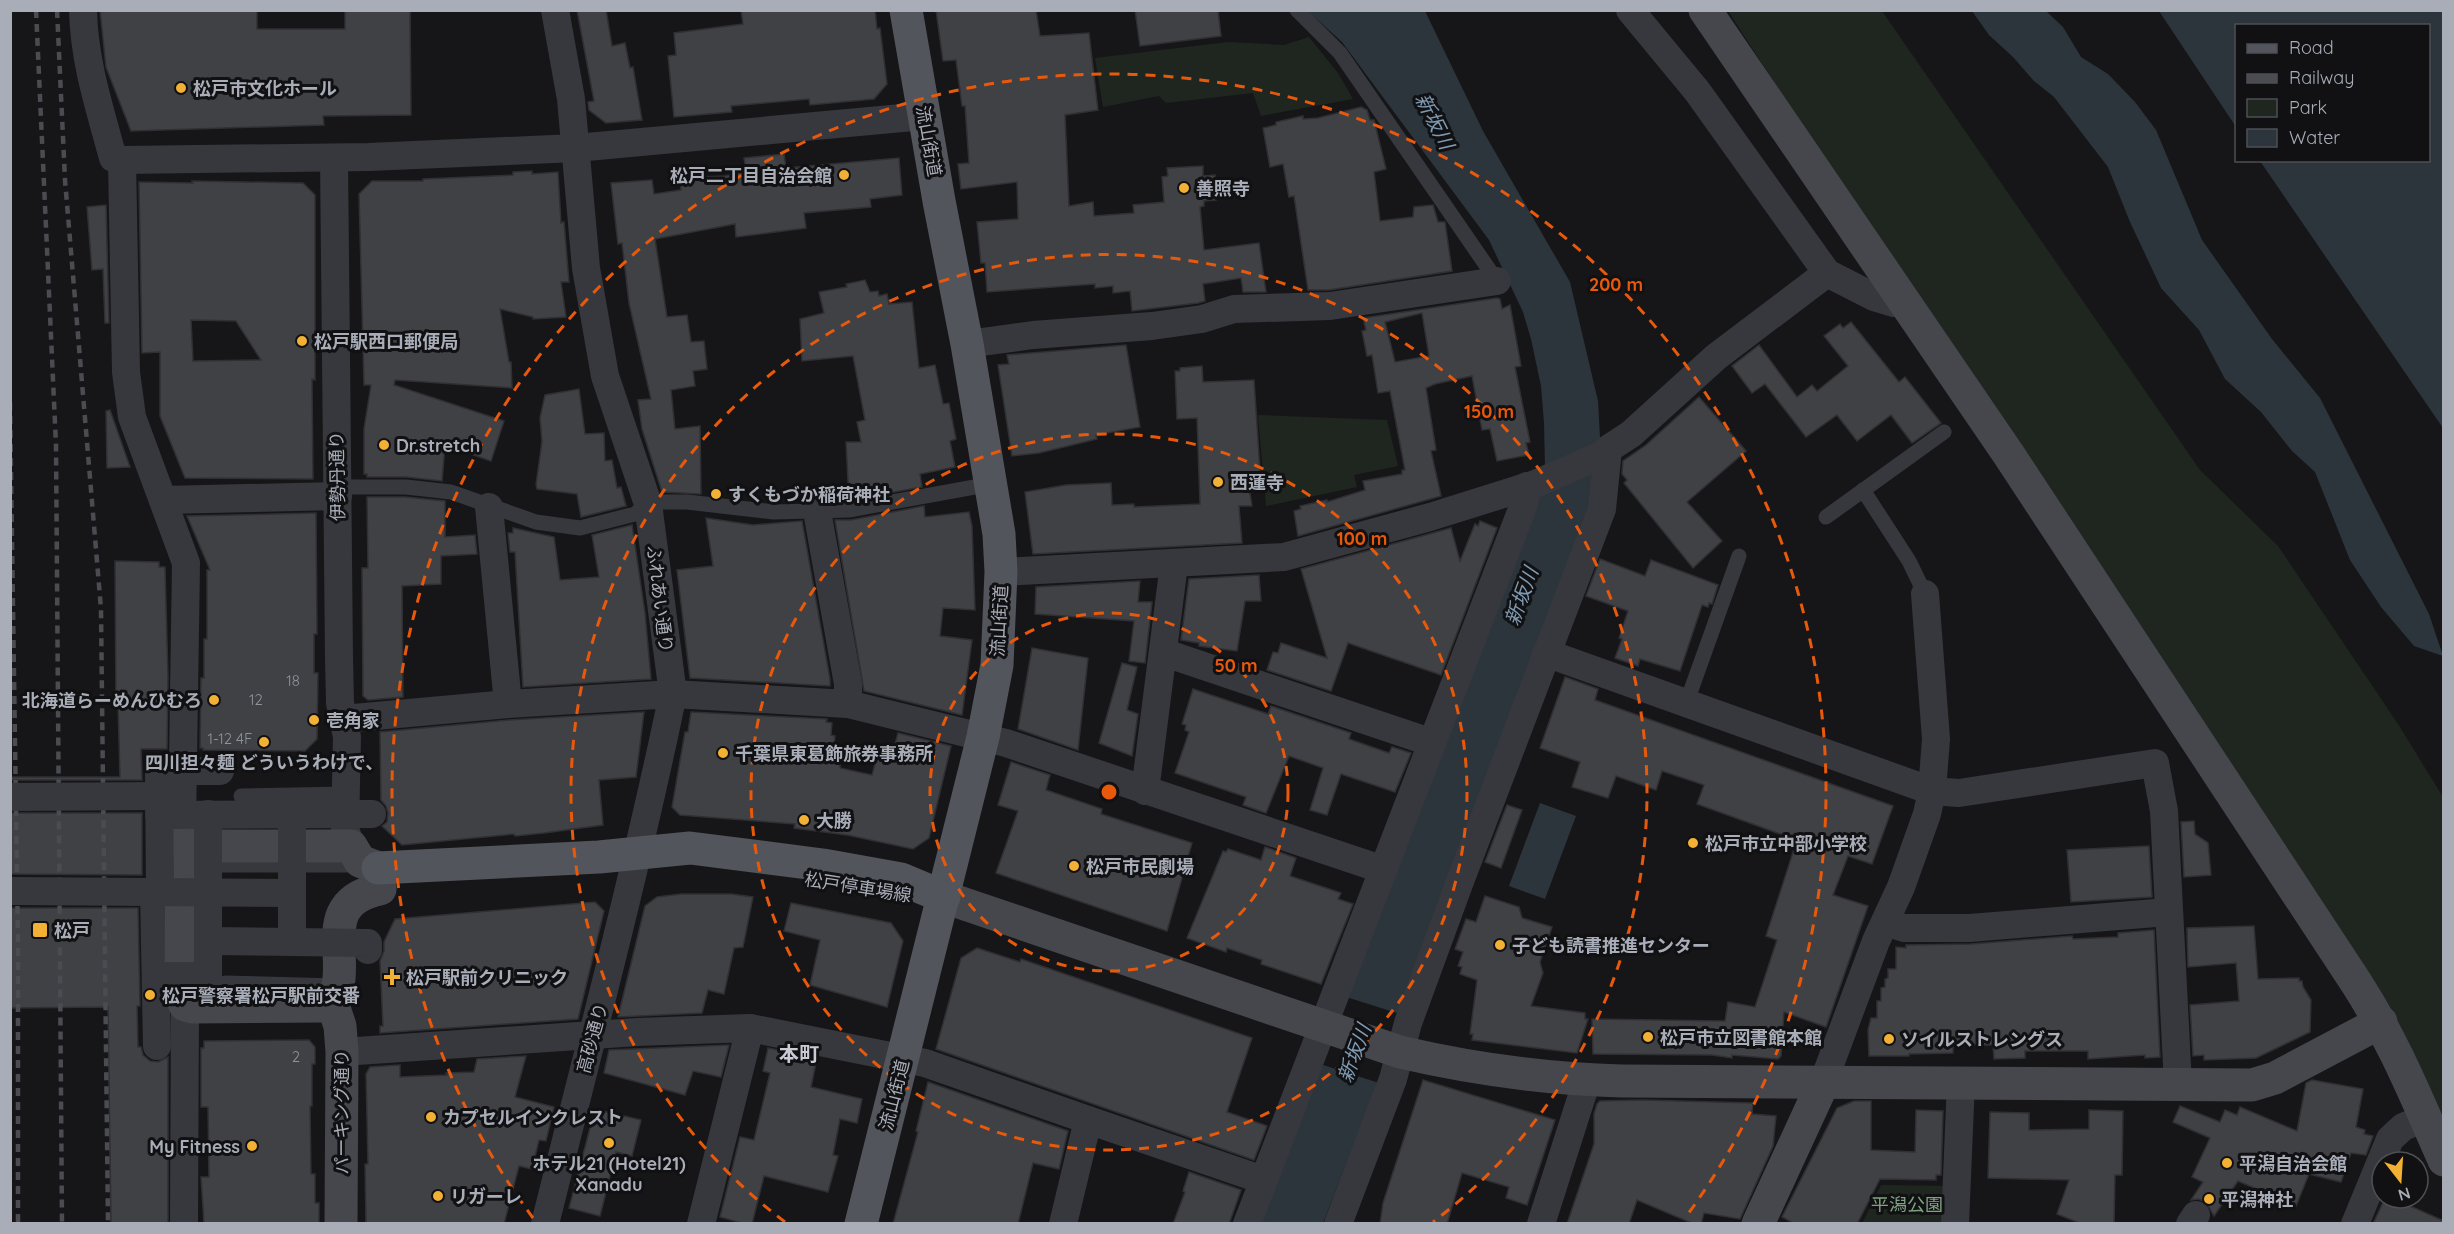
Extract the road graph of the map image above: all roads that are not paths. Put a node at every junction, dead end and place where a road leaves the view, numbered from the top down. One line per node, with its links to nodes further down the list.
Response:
1 (83, 10): 10 (street)
2 (555, 10): 8 (street, ふれあい通り)
3 (906, 10): 7 (main road, 流山街道)
4 (1297, 10): 12 (lane)
5 (1630, 10): 11 (street)
6 (1705, 10): 13 (street)
7 (924, 116): 8 (street); 14 (main road, 流山街道)
8 (576, 148): 9 (street); 22 (street, ふれあい通り)
9 (334, 158): 10 (street); 20 (street, 伊勢丹通り)
10 (122, 160): 21 (street)
11 (1827, 273): 13 (street); 16 (street)
12 (1497, 281): 14 (street)
13 (1902, 298): 66 (street)
14 (967, 344): 17 (main road, 流山街道)
15 (1944, 432): 19 (lane)
16 (1608, 452): 18 (street); 31 (street)
17 (991, 484): 24 (lane); 28 (main road, 流山街道)
18 (1531, 485): 27 (street); 38 (street)
19 (1863, 490): 25 (lane); 29 (lane)
20 (338, 492): 21 (street); 23 (lane); 36 (street, 伊勢丹通り)
21 (163, 500): 47 (street)
22 (648, 504): 23 (lane); 24 (lane); 32 (street, ふれあい通り)
23 (489, 507): 33 (street)
24 (817, 511): 34 (street)
25 (1826, 518)
26 (1739, 556): 35 (lane)
27 (1174, 564): 28 (street); 30 (street)
28 (1001, 572): 37 (main road, 流山街道)
29 (1925, 594): 41 (street)
30 (1165, 653): 38 (street); 40 (street)
31 (1546, 653): 35 (street); 71 (street)
32 (672, 694): 33 (street); 34 (street); 49 (street, ふれあい通り)
33 (508, 704): 36 (street)
34 (849, 704): 37 (street)
35 (1686, 704): 41 (street)
36 (343, 718): 42 (street, 伊勢丹通り)
37 (983, 737): 40 (street); 55 (main road, 流山街道)
38 (1433, 743): 50 (street)
39 (220, 771): 47 (street, bridge)
40 (1145, 791): 50 (street)
41 (1932, 791): 56 (street); 57 (street)
42 (346, 794): 43 (lane); 48 (street, 伊勢丹通り)
43 (241, 796)
44 (10, 797): 47 (street, bridge)
45 (372, 814): 46 (street, bridge)
46 (292, 815): 47 (street, bridge); 54 (street, bridge)
47 (179, 827): 48 (street); 52 (street, bridge); 53 (street, bridge); 59 (street)
48 (364, 859): 49 (main road, 松戸停車場線); 58 (street, パーキング通り)
49 (634, 863): 55 (main road, 松戸停車場線); 69 (street, 高砂通り)
50 (1384, 870): 67 (street)
51 (10, 891): 52 (street, bridge)
52 (157, 892): 53 (street, bridge); 62 (street)
53 (208, 892): 54 (street, bridge); 59 (street, bridge)
54 (291, 893): 60 (street, bridge)
55 (944, 897): 67 (street); 73 (main road, 流山街道)
56 (2168, 912): 57 (street); 77 (street)
57 (1885, 922): 76 (street)
58 (339, 930): 59 (street); 64 (street, パーキング通り)
59 (195, 936): 60 (street, bridge); 62 (street, bridge); 65 (street)
60 (292, 941): 61 (street, bridge)
61 (368, 950)
62 (156, 976): 70 (street)
63 (225, 983): 64 (lane)
64 (335, 994): 65 (street); 72 (street, パーキング通り)
65 (185, 1005): 82 (street)
66 (2381, 1022): 77 (street); 78 (street)
67 (1325, 1026): 71 (street); 81 (street)
68 (750, 1028): 69 (street); 73 (street); 85 (street)
69 (592, 1035): 72 (street); 84 (street, 高砂通り)
70 (157, 1046)
71 (1395, 1050): 74 (street); 89 (street)
72 (342, 1052): 83 (street, パーキング通り)
73 (903, 1059): 79 (street); 86 (main road, 流山街道)
74 (1587, 1080): 76 (street); 90 (street)
75 (1961, 1082): 76 (street); 77 (street); 92 (street)
76 (1823, 1083): 91 (street)
77 (2178, 1085)
78 (2425, 1118): 80 (street); 93 (street)
79 (1088, 1120): 81 (street); 87 (street)
80 (2444, 1160)
81 (1263, 1180): 88 (street)
82 (184, 1224)
83 (341, 1224)
84 (545, 1224)
85 (701, 1224)
86 (861, 1224)
87 (1063, 1224)
88 (1247, 1224)
89 (1338, 1224)
90 (1541, 1224)
91 (1758, 1224)
92 (1955, 1224)
93 (2355, 1224)

